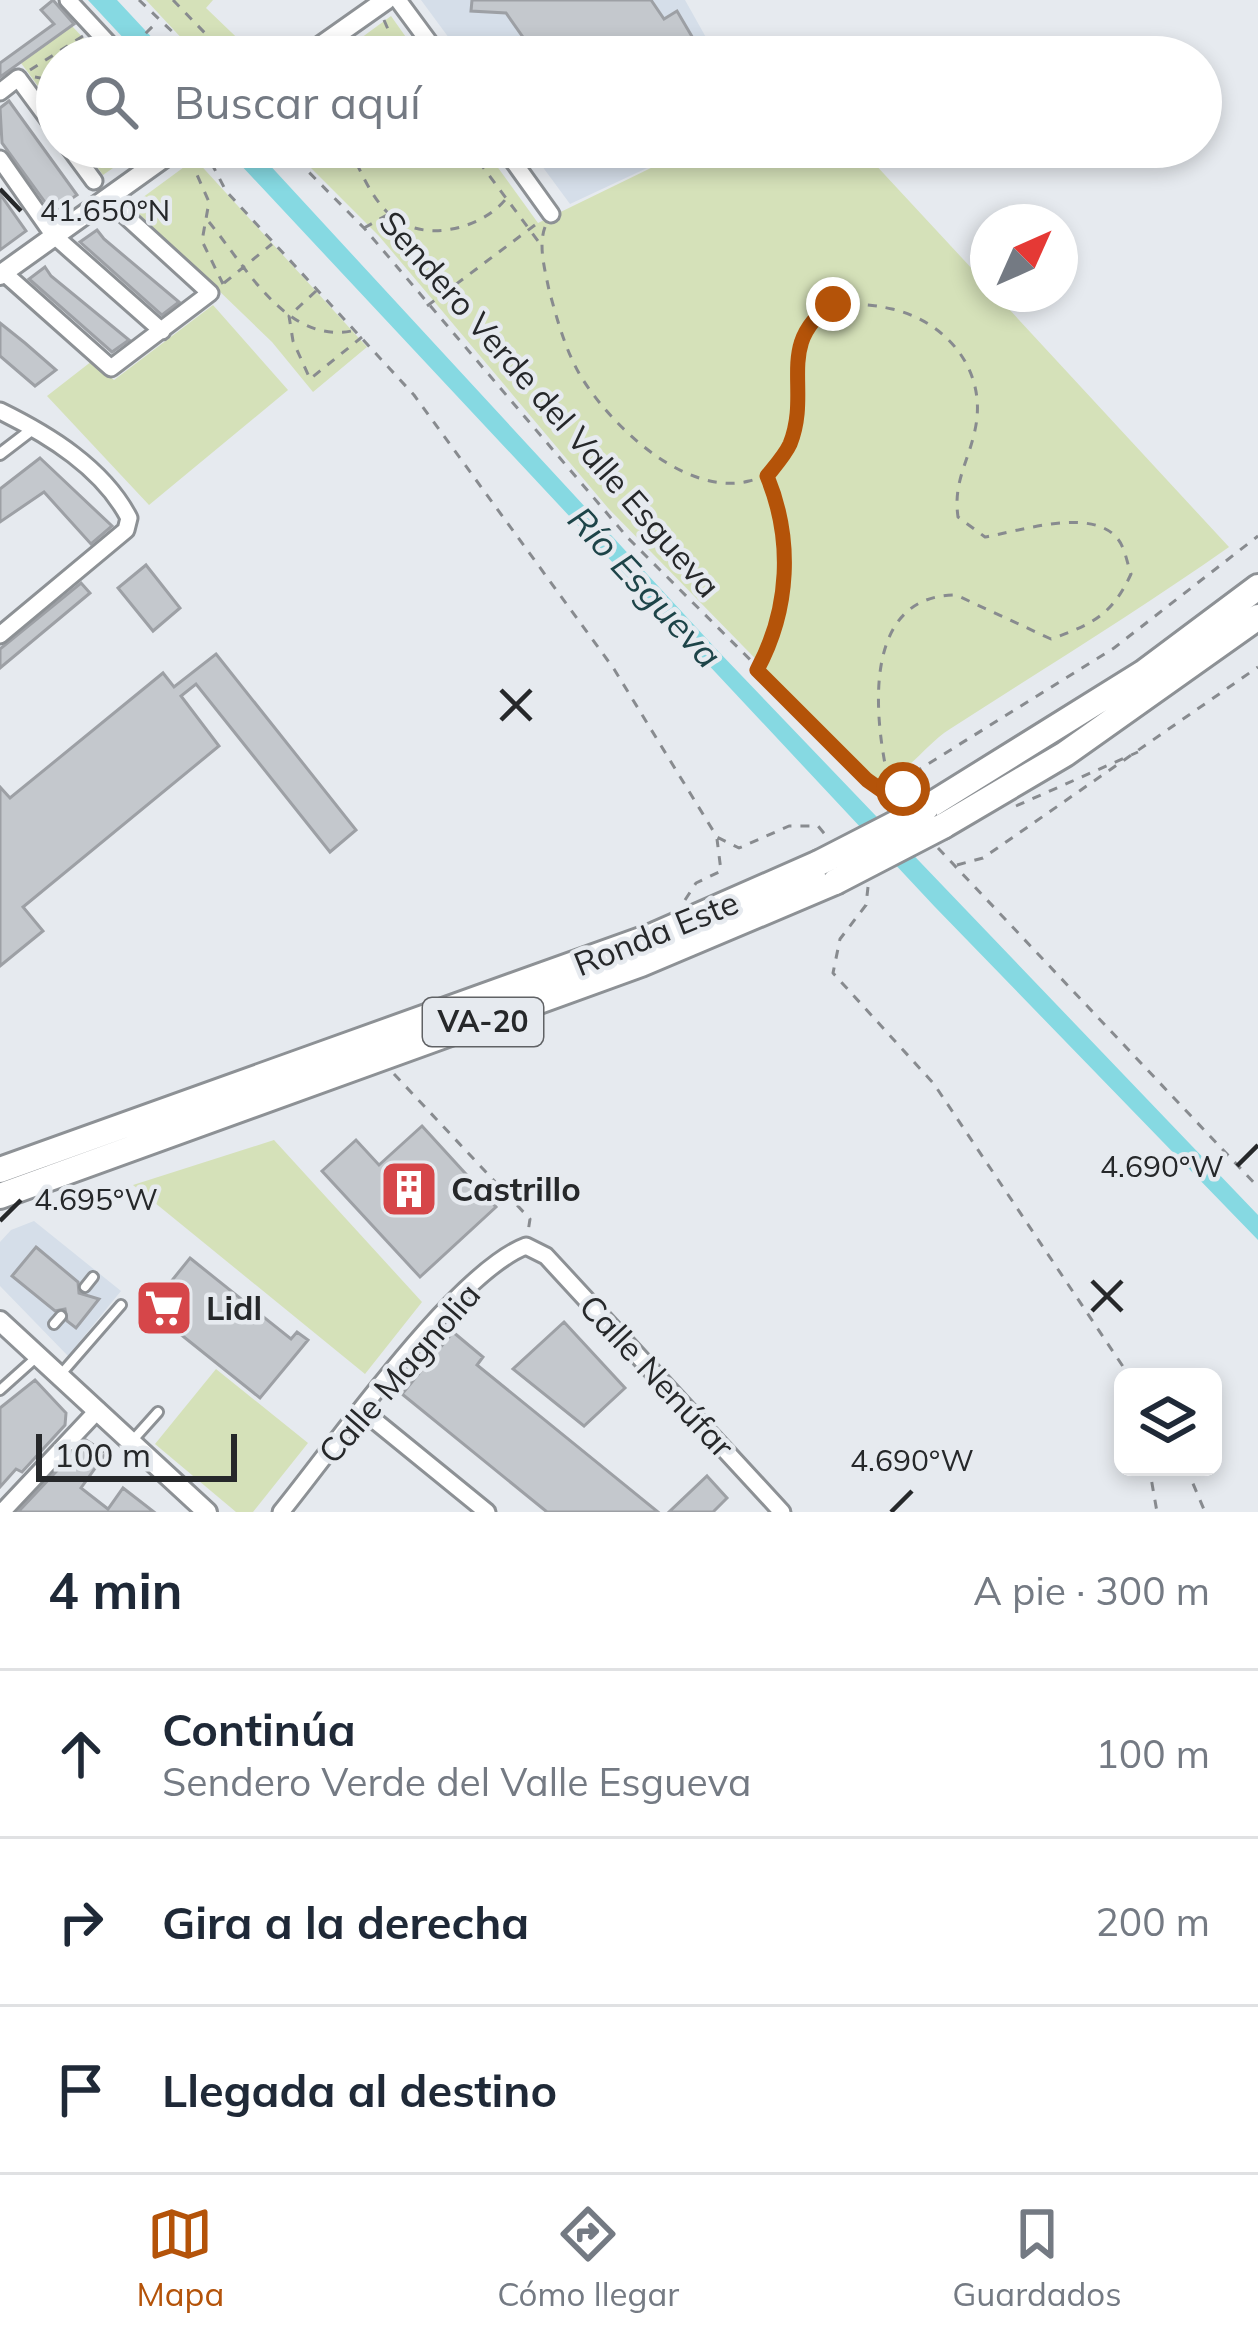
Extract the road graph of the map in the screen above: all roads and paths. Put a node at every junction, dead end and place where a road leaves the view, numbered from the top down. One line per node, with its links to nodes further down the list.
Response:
1 (68, 0): 7 (street)
2 (139, 0): 6 (path)
3 (172, 0): 12 (path)
4 (398, 0): 15 (street)
5 (381, 4): 13 (street); 14 (path)
6 (158, 22): 10 (path); 11 (path)
7 (94, 28): 8 (path); 9 (street)
8 (82, 36)
9 (101, 36)
10 (143, 36)
11 (174, 36)
12 (207, 36)
13 (335, 36)
14 (392, 36)
15 (425, 36)
16 (0, 92): 17 (street)
17 (36, 103)
18 (0, 159): 35 (street)
19 (84, 168): 27 (street)
20 (150, 168): 28 (street)
21 (195, 168): 32 (path)
22 (214, 168): 36 (path)
23 (305, 168): 33 (path, Sendero Verde del Valle Esgueva)
24 (361, 168): 30 (path)
25 (483, 168): 29 (path)
26 (518, 168): 31 (street)
27 (94, 181)
28 (106, 198): 35 (street); 40 (street)
29 (505, 200): 30 (path); 34 (path)
30 (388, 214): 33 (path)
31 (550, 214): 34 (path); 37 (path)
32 (209, 222): 38 (path); 40 (path)
33 (364, 228): 42 (path, Sendero Verde del Valle Esgueva)
34 (528, 230): 37 (path); 42 (path)
35 (56, 238): 39 (street); 45 (street)
36 (274, 242): 38 (path); 41 (path)
37 (543, 247): 50 (path)
38 (245, 266): 40 (path); 43 (path)
39 (2, 274): 45 (street)
40 (217, 289): 45 (street)
41 (317, 290): 43 (path); 44 (path)
42 (427, 306): 56 (path, Sendero Verde del Valle Esgueva)
43 (290, 316): 44 (path); 46 (path)
44 (356, 330): 46 (path)
45 (162, 331)
46 (362, 336): 62 (path)
47 (0, 411): 48 (street)
48 (34, 428): 49 (street); 54 (street)
49 (0, 454)
50 (767, 476): 56 (path); 59 (path)
51 (1258, 536): 58 (path)
52 (1258, 587): 61 (highway, Ronda Este / VA-20)
53 (1258, 617): 61 (highway, Ronda Este / VA-20)
54 (0, 635)
55 (1258, 667): 57 (path)
56 (757, 670): 59 (path, Sendero Verde del Valle Esgueva)
57 (1151, 746): 60 (path); 67 (path)
58 (898, 782): 59 (path); 61 (path)
59 (890, 787)
60 (1011, 807)
61 (932, 808): 63 (highway, Ronda Este / VA-20, bridge)
62 (717, 837): 63 (path); 64 (path)
63 (836, 865): 66 (highway, Ronda Este / VA-20); 68 (highway, Ronda Este / VA-20); 75 (path)
64 (679, 908)
65 (394, 1074): 69 (path)
66 (2, 1167)
67 (1258, 1187)
68 (0, 1196)
69 (526, 1246): 79 (street, Calle Magnolia); 88 (street, Calle Nenúfar)
70 (93, 1277): 71 (lane)
71 (85, 1287)
72 (121, 1305): 76 (lane)
73 (2, 1321): 74 (street)
74 (39, 1355): 76 (street); 77 (lane)
75 (1124, 1368)
76 (60, 1375): 78 (street)
77 (0, 1390)
78 (98, 1410): 81 (street); 84 (street)
79 (363, 1411): 86 (street, Calle Magnolia); 87 (street)
80 (158, 1412): 81 (lane)
81 (131, 1441): 85 (street)
82 (1151, 1476): 89 (path)
83 (1190, 1476): 90 (path)
84 (2, 1512)
85 (207, 1512)
86 (280, 1512)
87 (488, 1512)
88 (782, 1512)
89 (1156, 1512)
90 (1205, 1512)

